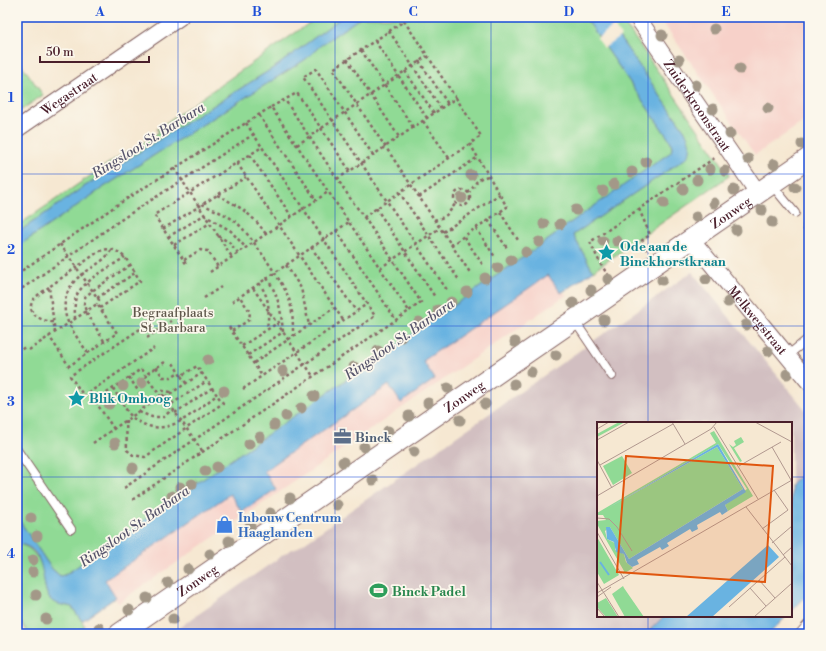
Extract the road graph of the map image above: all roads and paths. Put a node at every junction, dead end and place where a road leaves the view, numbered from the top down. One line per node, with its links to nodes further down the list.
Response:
1 (180, 17): 29 (street, Wegastraat)
2 (637, 17): 37 (street, Zuiderkroonstraat)
3 (389, 31): 4 (path); 6 (path); 9 (path)
4 (375, 41): 5 (path); 11 (path)
5 (361, 50): 7 (path); 12 (path)
6 (427, 56): 8 (path); 14 (path)
7 (347, 59): 13 (path); 16 (path)
8 (419, 61): 9 (path); 17 (path)
9 (412, 66): 10 (path); 19 (path)
10 (405, 71): 11 (path); 21 (path)
11 (398, 76): 12 (path); 23 (path)
12 (384, 85): 13 (path); 28 (path)
13 (370, 94): 16 (path); 32 (path)
14 (456, 98): 17 (path); 33 (path)
15 (285, 100): 18 (path); 27 (path); 31 (path)
16 (356, 104): 20 (path); 36 (path)
17 (448, 104): 19 (path)
18 (271, 107): 22 (path); 34 (path)
19 (441, 108): 21 (path)
20 (345, 112): 24 (path); 24 (path); 39 (path)
21 (434, 113): 23 (path)
22 (259, 115): 26 (path); 60 (path)
23 (427, 118): 25 (path)
24 (333, 120): 27 (path); 44 (path)
25 (423, 121): 28 (path); 41 (path)
26 (246, 123): 30 (path); 45 (path)
27 (321, 128): 31 (path); 46 (path)
28 (413, 128): 32 (path)
29 (17, 129)
30 (254, 134): 35 (path); 50 (path)
31 (309, 136): 34 (path); 49 (path)
32 (399, 137): 36 (path)
33 (470, 144): 40 (path); 41 (path)
34 (297, 145): 54 (path)
35 (262, 147): 38 (path); 65 (path)
36 (385, 147): 39 (path); 51 (path)
37 (728, 148): 52 (street, Zuiderkroonstraat); 66 (path)
38 (250, 155): 43 (path); 71 (path)
39 (373, 155): 44 (path)
40 (478, 157): 47 (path); 59 (path)
41 (449, 158): 51 (path)
42 (809, 158): 52 (street, Zonweg)
43 (237, 163): 48 (path); 53 (path)
44 (362, 163): 46 (path); 61 (path)
45 (174, 168): 50 (path); 91 (path)
46 (350, 171): 49 (path)
47 (489, 176): 56 (path); 57 (path)
48 (246, 177): 58 (path); 76 (path)
49 (337, 179): 70 (path)
50 (182, 180): 53 (path); 102 (path)
51 (410, 185): 55 (path); 59 (path)
52 (765, 188): 68 (lane); 88 (street, Zonweg)
53 (190, 192): 63 (path); 79 (path)
54 (328, 192): 60 (path); 74 (path)
55 (399, 192): 61 (path); 83 (path)
56 (468, 193): 62 (path); 62 (path)
57 (500, 194): 67 (path); 81 (path)
58 (217, 195): 63 (path); 82 (path)
59 (419, 197): 72 (path)
60 (316, 200): 65 (path)
61 (387, 200): 64 (path); 92 (path)
62 (456, 203): 72 (path)
63 (200, 205): 69 (path); 79 (path); 90 (path)
64 (376, 208): 70 (path); 99 (path)
65 (304, 209): 71 (path); 87 (path)
66 (639, 209): 108 (path); 113 (path)
67 (500, 212): 73 (path); 89 (path)
68 (795, 213)
69 (204, 214): 75 (path); 84 (path); 96 (path)
70 (364, 216): 107 (path)
71 (292, 217): 76 (path)
72 (434, 220): 77 (path)
73 (488, 220): 78 (path); 97 (path)
74 (349, 222): 80 (path); 116 (path)
75 (210, 223): 85 (path); 93 (path)
76 (279, 225): 82 (path); 101 (path)
77 (440, 228): 81 (path); 83 (path)
78 (476, 228): 86 (path); 105 (path)
79 (163, 229): 84 (path)
80 (336, 230): 87 (path); 149 (path)
81 (443, 232): 94 (path)
82 (266, 234): 90 (path)
83 (428, 235): 92 (path); 124 (path)
84 (168, 236): 93 (path)
85 (218, 236): 100 (path); 104 (path)
86 (464, 236): 94 (path); 112 (path)
87 (324, 239): 95 (path); 139 (path)
88 (691, 239): 108 (street, Zonweg); 176 (street, Melkwegstraat)
89 (518, 240)
90 (254, 243): 96 (path); 119 (path)
91 (60, 244): 102 (path); 120 (path)
92 (416, 244): 99 (path); 130 (path)
93 (174, 245): 106 (path)
94 (451, 245): 121 (path)
95 (311, 247): 101 (path); 145 (path)
96 (246, 248): 100 (path)
97 (507, 248)
98 (112, 250): 103 (path); 115 (path); 122 (path)
99 (405, 252): 107 (path); 134 (path)
100 (238, 253): 104 (path)
101 (300, 255): 109 (path); 141 (path)
102 (68, 256): 115 (path); 132 (path)
103 (125, 257): 110 (path); 125 (path)
104 (232, 257): 114 (path)
105 (495, 257)
106 (184, 260): 111 (path); 114 (path)
107 (393, 260): 116 (path); 143 (path)
108 (656, 263): 150 (street, Zonweg)
109 (286, 264): 119 (path); 154 (path)
110 (130, 265): 118 (path); 131 (path)
111 (187, 265)
112 (483, 265)
113 (601, 265)
114 (218, 267): 117 (path)
115 (76, 268): 122 (path); 127 (path)
116 (380, 268): 143 (path)
117 (210, 272)
118 (135, 273): 135 (path); 140 (path)
119 (274, 273): 123 (path); 163 (path)
120 (17, 274)
121 (471, 274)
122 (81, 275): 125 (path); 153 (path)
123 (267, 278): 126 (path); 147 (path)
124 (459, 280)
125 (86, 283): 131 (path); 146 (path)
126 (259, 283): 129 (path); 142 (path)
127 (49, 287): 151 (path); 151 (path)
128 (221, 287): 136 (path)
129 (253, 288): 133 (path); 142 (path)
130 (447, 290)
131 (92, 291): 135 (path); 144 (path)
132 (17, 292)
133 (240, 297): 137 (path); 159 (path)
134 (435, 297)
135 (97, 298): 138 (path)
136 (204, 298)
137 (232, 302)
138 (97, 304): 140 (path); 144 (path)
139 (367, 304): 145 (path); 180 (path)
140 (100, 308): 167 (path)
141 (334, 308): 148 (path); 154 (path)
142 (269, 311): 152 (path); 157 (path)
143 (409, 311): 149 (path)
144 (86, 312): 146 (path); 167 (path)
145 (356, 312): 148 (path)
146 (75, 319): 153 (path)
147 (282, 320): 152 (path); 160 (path)
148 (343, 320): 173 (path)
149 (396, 320): 187 (path)
150 (574, 320): 188 (lane); 218 (street, Zonweg)
151 (53, 322): 161 (path)
152 (277, 323): 157 (path); 160 (path)
153 (68, 324): 161 (path); 174 (path)
154 (309, 326): 163 (path)
155 (229, 327): 159 (path)
156 (140, 329): 170 (path)
157 (267, 329): 169 (path)
158 (158, 330): 164 (path)
159 (232, 331): 169 (path)
160 (283, 332): 166 (path); 175 (path)
161 (54, 333): 162 (path)
162 (49, 336): 171 (path); 174 (path)
163 (293, 336): 166 (path)
164 (147, 338)
165 (809, 338): 176 (lane)
166 (288, 339): 173 (path); 179 (path)
167 (104, 341): 174 (path)
168 (26, 346): 172 (path)
169 (242, 346): 175 (path)
170 (154, 348)
171 (29, 350)
172 (17, 352)
173 (297, 352): 180 (path); 186 (path)
174 (88, 353)
175 (248, 355): 179 (path)
176 (787, 356): 191 (street, Melkwegstraat)
177 (165, 362): 181 (path)
178 (173, 363): 182 (path)
179 (254, 363): 186 (path)
180 (305, 364): 187 (path); 210 (path)
181 (156, 368): 182 (path); 184 (path)
182 (178, 372): 185 (path)
183 (202, 373): 185 (path); 190 (path); 192 (path)
184 (145, 375): 189 (path); 196 (path)
185 (181, 376): 192 (path)
186 (262, 376): 195 (path)
187 (313, 376): 213 (path)
188 (612, 376)
189 (129, 377): 193 (path); 202 (path)
190 (207, 381): 194 (path); 201 (path)
191 (809, 382)
192 (186, 383): 197 (path)
193 (113, 388): 205 (path); 208 (path)
194 (212, 388): 198 (path); 204 (path)
195 (243, 389)
196 (156, 390): 197 (path); 199 (path)
197 (172, 392): 200 (path)
198 (217, 395): 207 (path); 209 (path)
199 (161, 397): 200 (path); 202 (path)
200 (165, 397): 201 (path)
201 (170, 405): 203 (path); 204 (path)
202 (148, 406): 203 (path)
203 (139, 412): 205 (path)
204 (175, 413): 207 (path)
205 (132, 416): 206 (path); 207 (path)
206 (126, 420): 208 (path); 209 (path)
207 (181, 420): 209 (path)
208 (114, 429): 211 (path)
209 (186, 429): 210 (path)
210 (194, 440): 213 (path); 214 (path)
211 (93, 443)
212 (17, 450): 216 (lane)
213 (203, 452): 215 (path)
214 (124, 488)
215 (132, 500)
216 (71, 529)
217 (809, 626): 219 (street)
218 (119, 634)
219 (802, 634)

